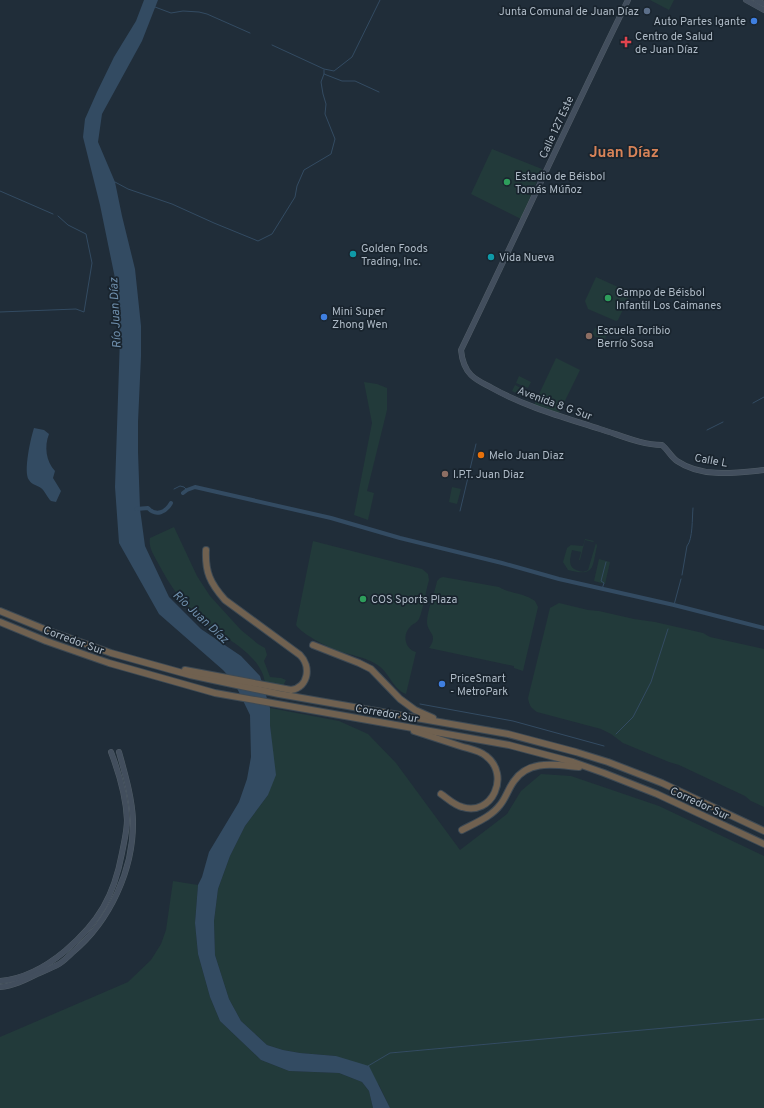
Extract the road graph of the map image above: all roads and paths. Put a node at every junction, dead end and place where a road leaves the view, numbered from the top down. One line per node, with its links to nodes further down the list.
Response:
1 (628, 0): 6 (street, Calle 127 Este)
2 (746, 0): 5 (street)
3 (756, 0): 4 (street)
4 (764, 4)
5 (764, 10)
6 (461, 350): 7 (street, Avenida 8 G Sur)
7 (662, 445): 8 (street, Calle L)
8 (764, 470)
9 (206, 550): 13 (highway)
10 (0, 611): 13 (highway, Corredor Sur)
11 (0, 622): 15 (highway, Corredor Sur)
12 (314, 645): 14 (highway)
13 (278, 691): 14 (highway, Corredor Sur)
14 (441, 722): 21 (highway, Corredor Sur)
15 (391, 724): 18 (highway, Corredor Sur); 19 (highway)
16 (111, 752): 23 (street)
17 (119, 752): 24 (street)
18 (595, 769): 20 (highway); 22 (highway, Corredor Sur)
19 (441, 794)
20 (462, 830)
21 (764, 831)
22 (764, 844)
23 (0, 981)
24 (0, 987)

